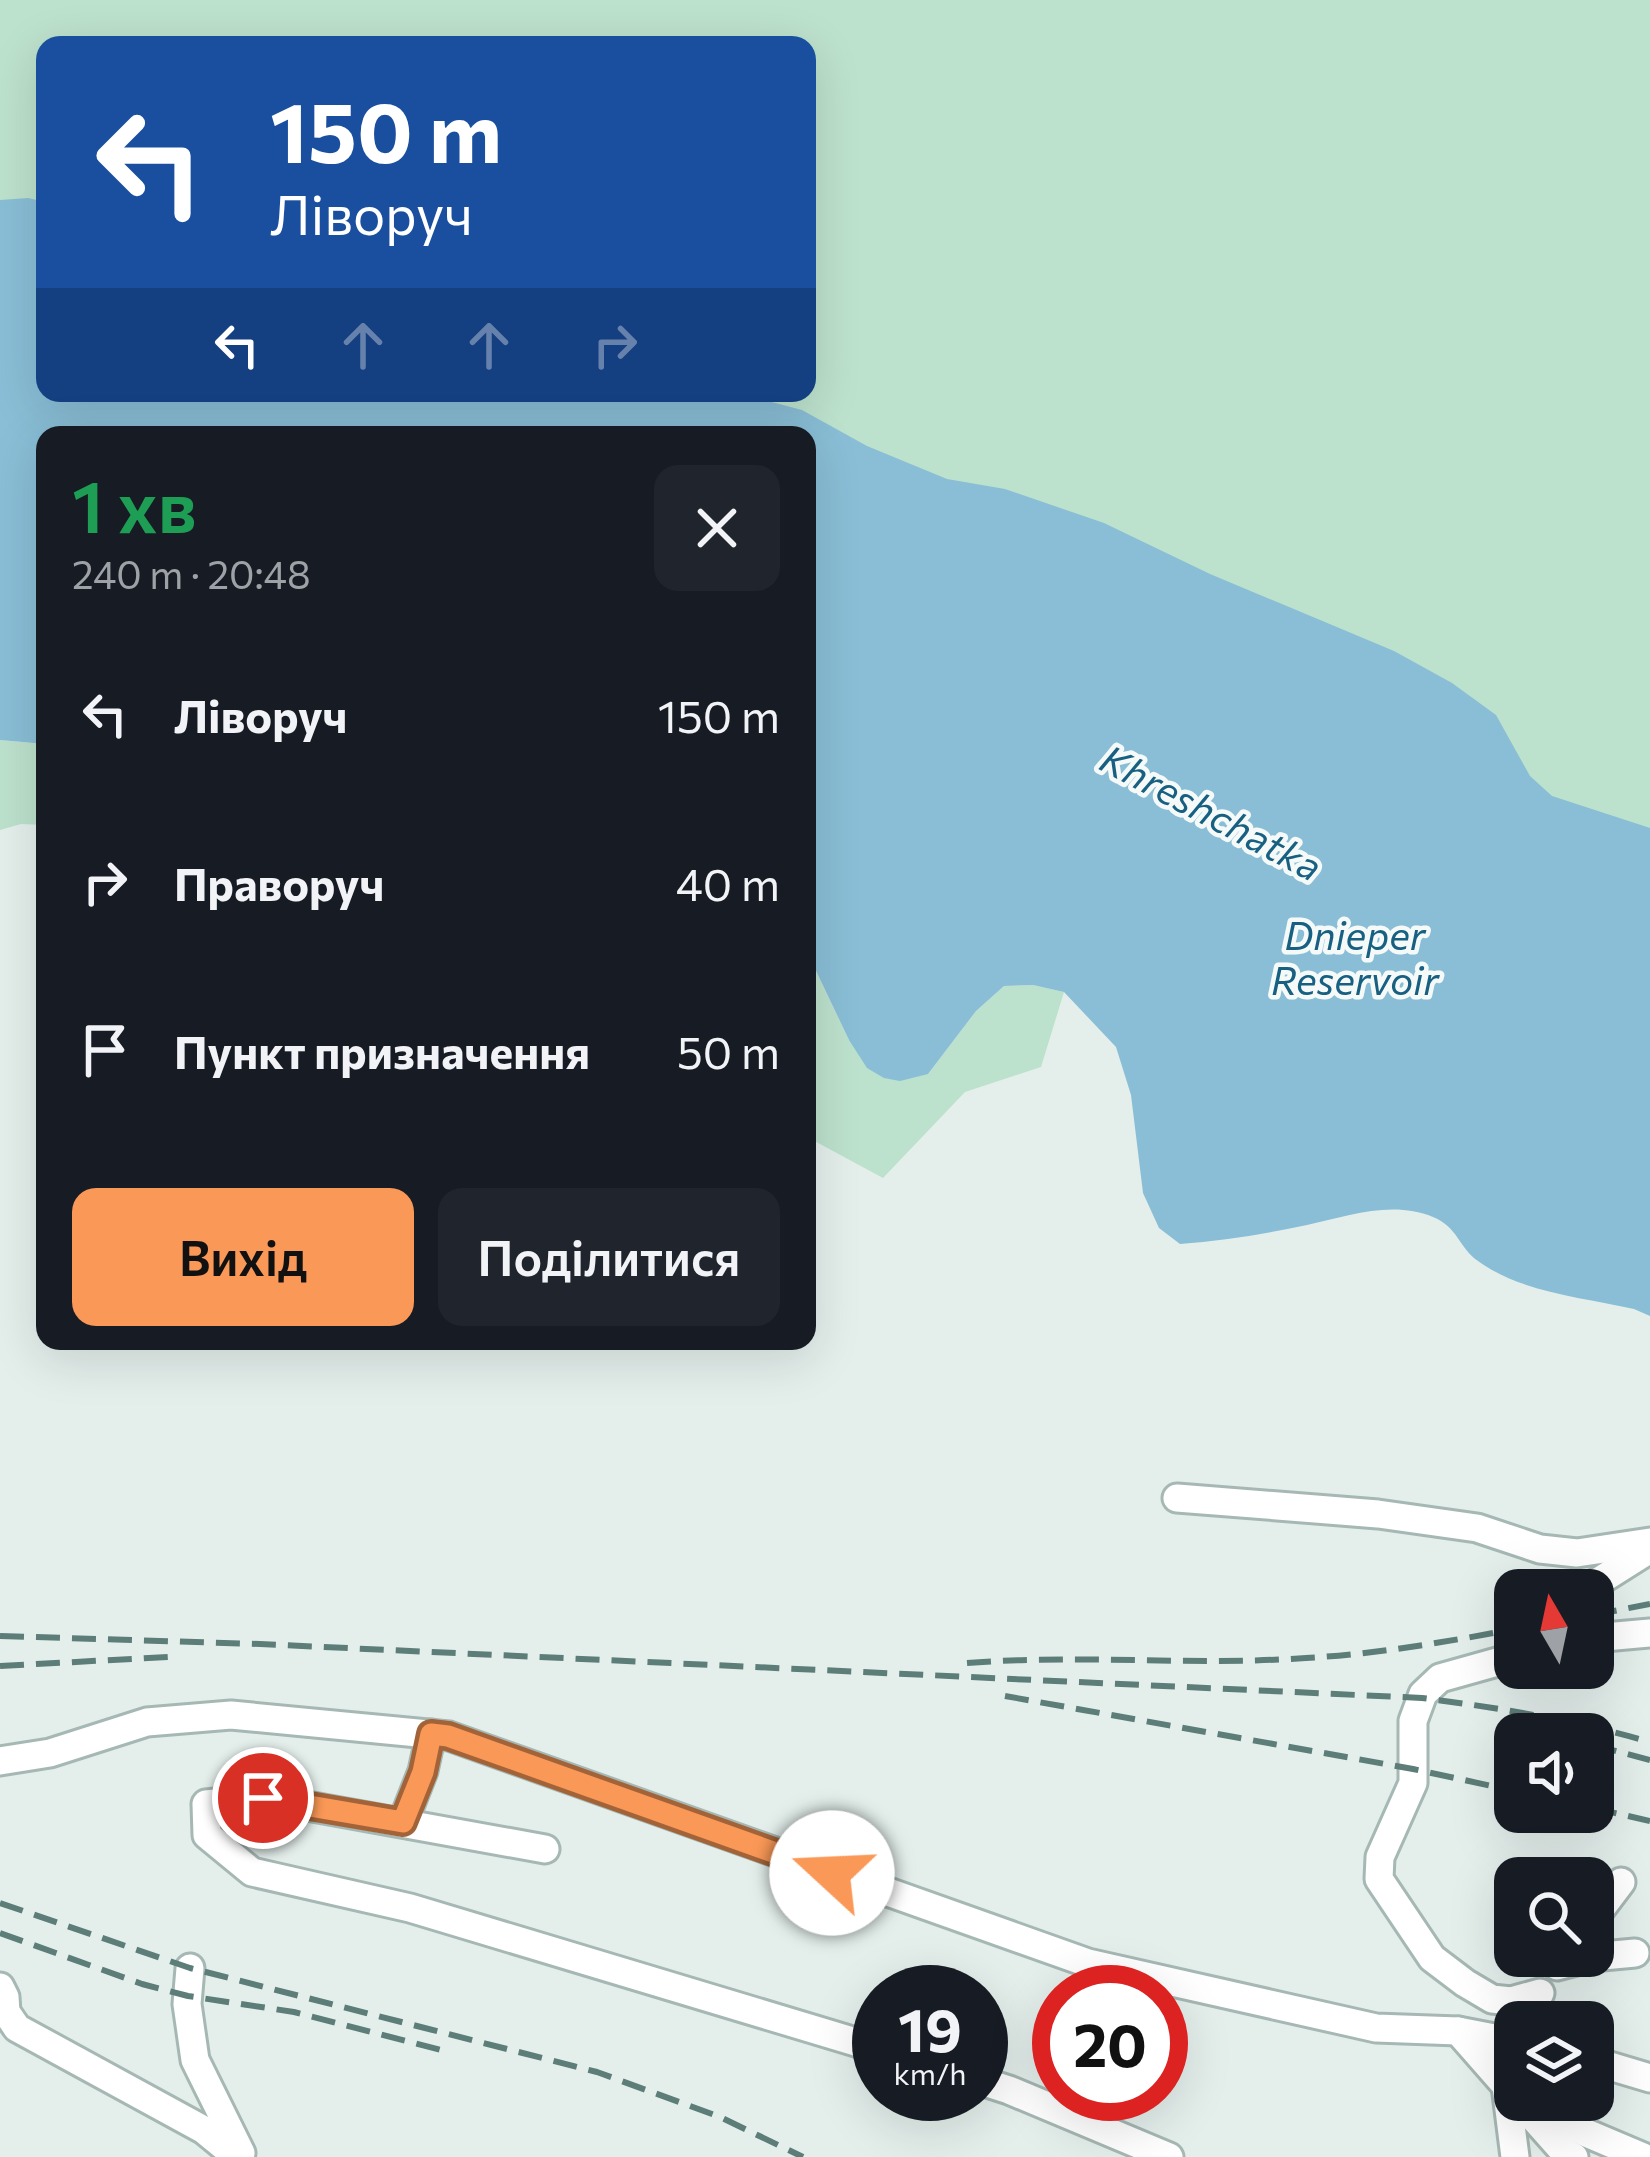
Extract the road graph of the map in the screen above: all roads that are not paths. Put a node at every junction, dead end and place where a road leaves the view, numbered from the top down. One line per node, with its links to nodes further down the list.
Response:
1 (1177, 1498): 2 (lane)
2 (1650, 1545): 3 (lane)
3 (1614, 1570)
4 (1650, 1633): 5 (lane)
5 (1614, 1636)
6 (1494, 1663): 18 (lane)
7 (431, 1734): 8 (lane); 9 (lane); 20 (lane)
8 (0, 1761)
9 (403, 1822): 10 (lane); 22 (lane)
10 (545, 1849)
11 (1621, 1882): 12 (lane)
12 (1614, 1891)
13 (1635, 1953): 14 (lane)
14 (1614, 1955)
15 (190, 1967): 30 (lane)
16 (1550, 1977): 18 (lane)
17 (0, 1987): 30 (lane)
18 (1540, 1993): 19 (lane)
19 (1541, 2001)
20 (1458, 2031): 21 (lane); 24 (lane)
21 (1494, 2038)
22 (852, 2041)
23 (1614, 2067): 25 (lane)
24 (1494, 2072)
25 (1650, 2078)
26 (1008, 2089): 31 (lane)
27 (1514, 2121): 32 (lane)
28 (1537, 2121): 33 (lane)
29 (1562, 2121): 34 (lane)
30 (240, 2157)
31 (1169, 2157)
32 (1515, 2157)
33 (1574, 2157)
34 (1643, 2157)

